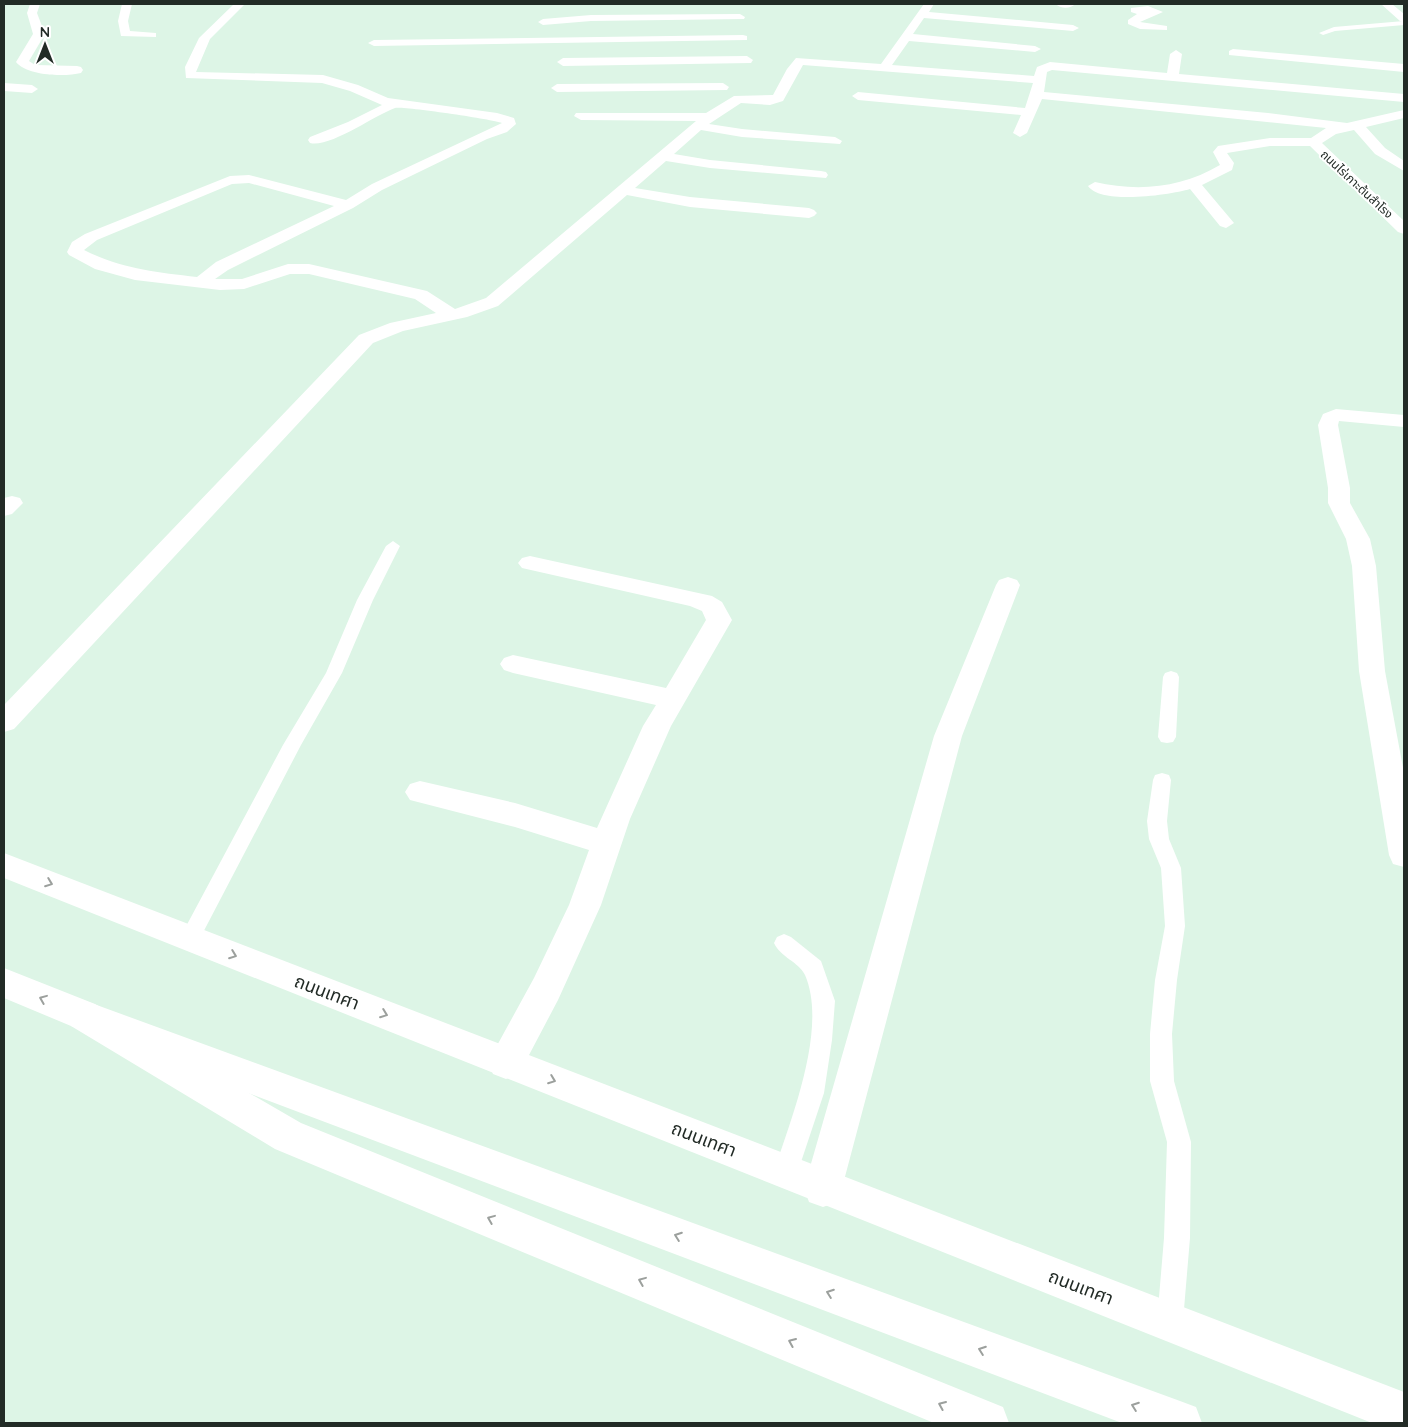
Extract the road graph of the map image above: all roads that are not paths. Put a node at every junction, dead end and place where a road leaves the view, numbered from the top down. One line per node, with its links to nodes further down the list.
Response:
1 (35, 4): 27 (main road)
2 (127, 4): 15 (main road)
3 (240, 4): 38 (main road)
4 (1386, 4): 10 (main road)
5 (649, 5): 9 (main road)
6 (926, 9): 12 (main road); 16 (main road)
7 (1144, 9): 13 (main road)
8 (740, 17): 9 (main road)
9 (648, 18): 11 (main road); 18 (main road)
10 (1404, 21): 14 (lane)
11 (543, 22)
12 (1073, 28)
13 (1163, 28)
14 (1324, 33)
15 (152, 35)
16 (907, 37): 20 (main road); 25 (main road)
17 (743, 38): 18 (main road)
18 (648, 39): 19 (main road); 34 (main road)
19 (374, 43)
20 (1035, 49)
21 (1233, 53): 26 (main road)
22 (1176, 54): 28 (main road)
23 (747, 60): 34 (main road)
24 (563, 62): 34 (main road)
25 (884, 68): 29 (main road); 42 (main road)
26 (1404, 68)
27 (78, 70)
28 (1173, 77): 29 (main road); 37 (main road)
29 (1040, 80): 35 (main road)
30 (4, 88): 33 (main road)
31 (556, 88): 34 (main road)
32 (724, 88): 34 (main road)
33 (32, 89)
34 (649, 89): 41 (main road); 42 (main road)
35 (1037, 95): 39 (main road); 44 (main road)
36 (858, 96): 39 (main road)
37 (1404, 98)
38 (395, 103): 46 (main road); 55 (main road)
39 (1030, 112): 45 (main road)
40 (1397, 115): 43 (main road); 44 (main road, ถนนไร่เกาะต้นสำโรง)
41 (581, 116)
42 (704, 122): 47 (main road); 49 (main road)
43 (1404, 123)
44 (1352, 126): 48 (main road, ถนนไร่เกาะต้นสำโรง); 50 (main road)
45 (1020, 133)
46 (315, 140)
47 (835, 141)
48 (1315, 142): 52 (main road); 58 (main road, ถนนไร่เกาะต้นสำโรง)
49 (663, 156): 51 (main road); 54 (main road)
50 (1404, 167)
51 (821, 175)
52 (1194, 184): 53 (main road); 57 (main road)
53 (1095, 186)
54 (624, 190): 56 (main road); 60 (main road)
55 (348, 205): 59 (main road); 59 (main road)
56 (809, 213)
57 (1226, 223)
58 (1404, 229)
59 (200, 283): 60 (main road)
60 (452, 315): 68 (main road)
61 (1404, 421): 73 (main road)
62 (393, 546): 75 (lane)
63 (530, 563): 67 (main road)
64 (1008, 585): 81 (main road)
65 (513, 664): 67 (main road)
66 (1170, 677): 69 (lane)
67 (673, 699): 72 (main road)
68 (4, 722)
69 (1167, 736)
70 (1162, 780): 82 (lane)
71 (420, 792): 72 (main road)
72 (606, 842): 79 (main road)
73 (1404, 855)
74 (4, 865): 75 (main road, ถนนเทศา, one-way to 75)
75 (190, 938): 79 (main road, ถนนเทศา, one-way to 79)
76 (784, 943): 80 (lane)
77 (4, 983): 78 (main road, one-way to 77)
78 (83, 1015): 84 (main road, one-way to 78); 85 (main road, one-way to 78)
79 (506, 1062): 80 (main road, ถนนเทศา, one-way to 80)
80 (786, 1172): 81 (main road, ถนนเทศา)
81 (823, 1188): 82 (main road, ถนนเทศา)
82 (1170, 1321): 83 (main road, ถนนเทศา)
83 (1404, 1414)
84 (987, 1423)
85 (1180, 1423)

